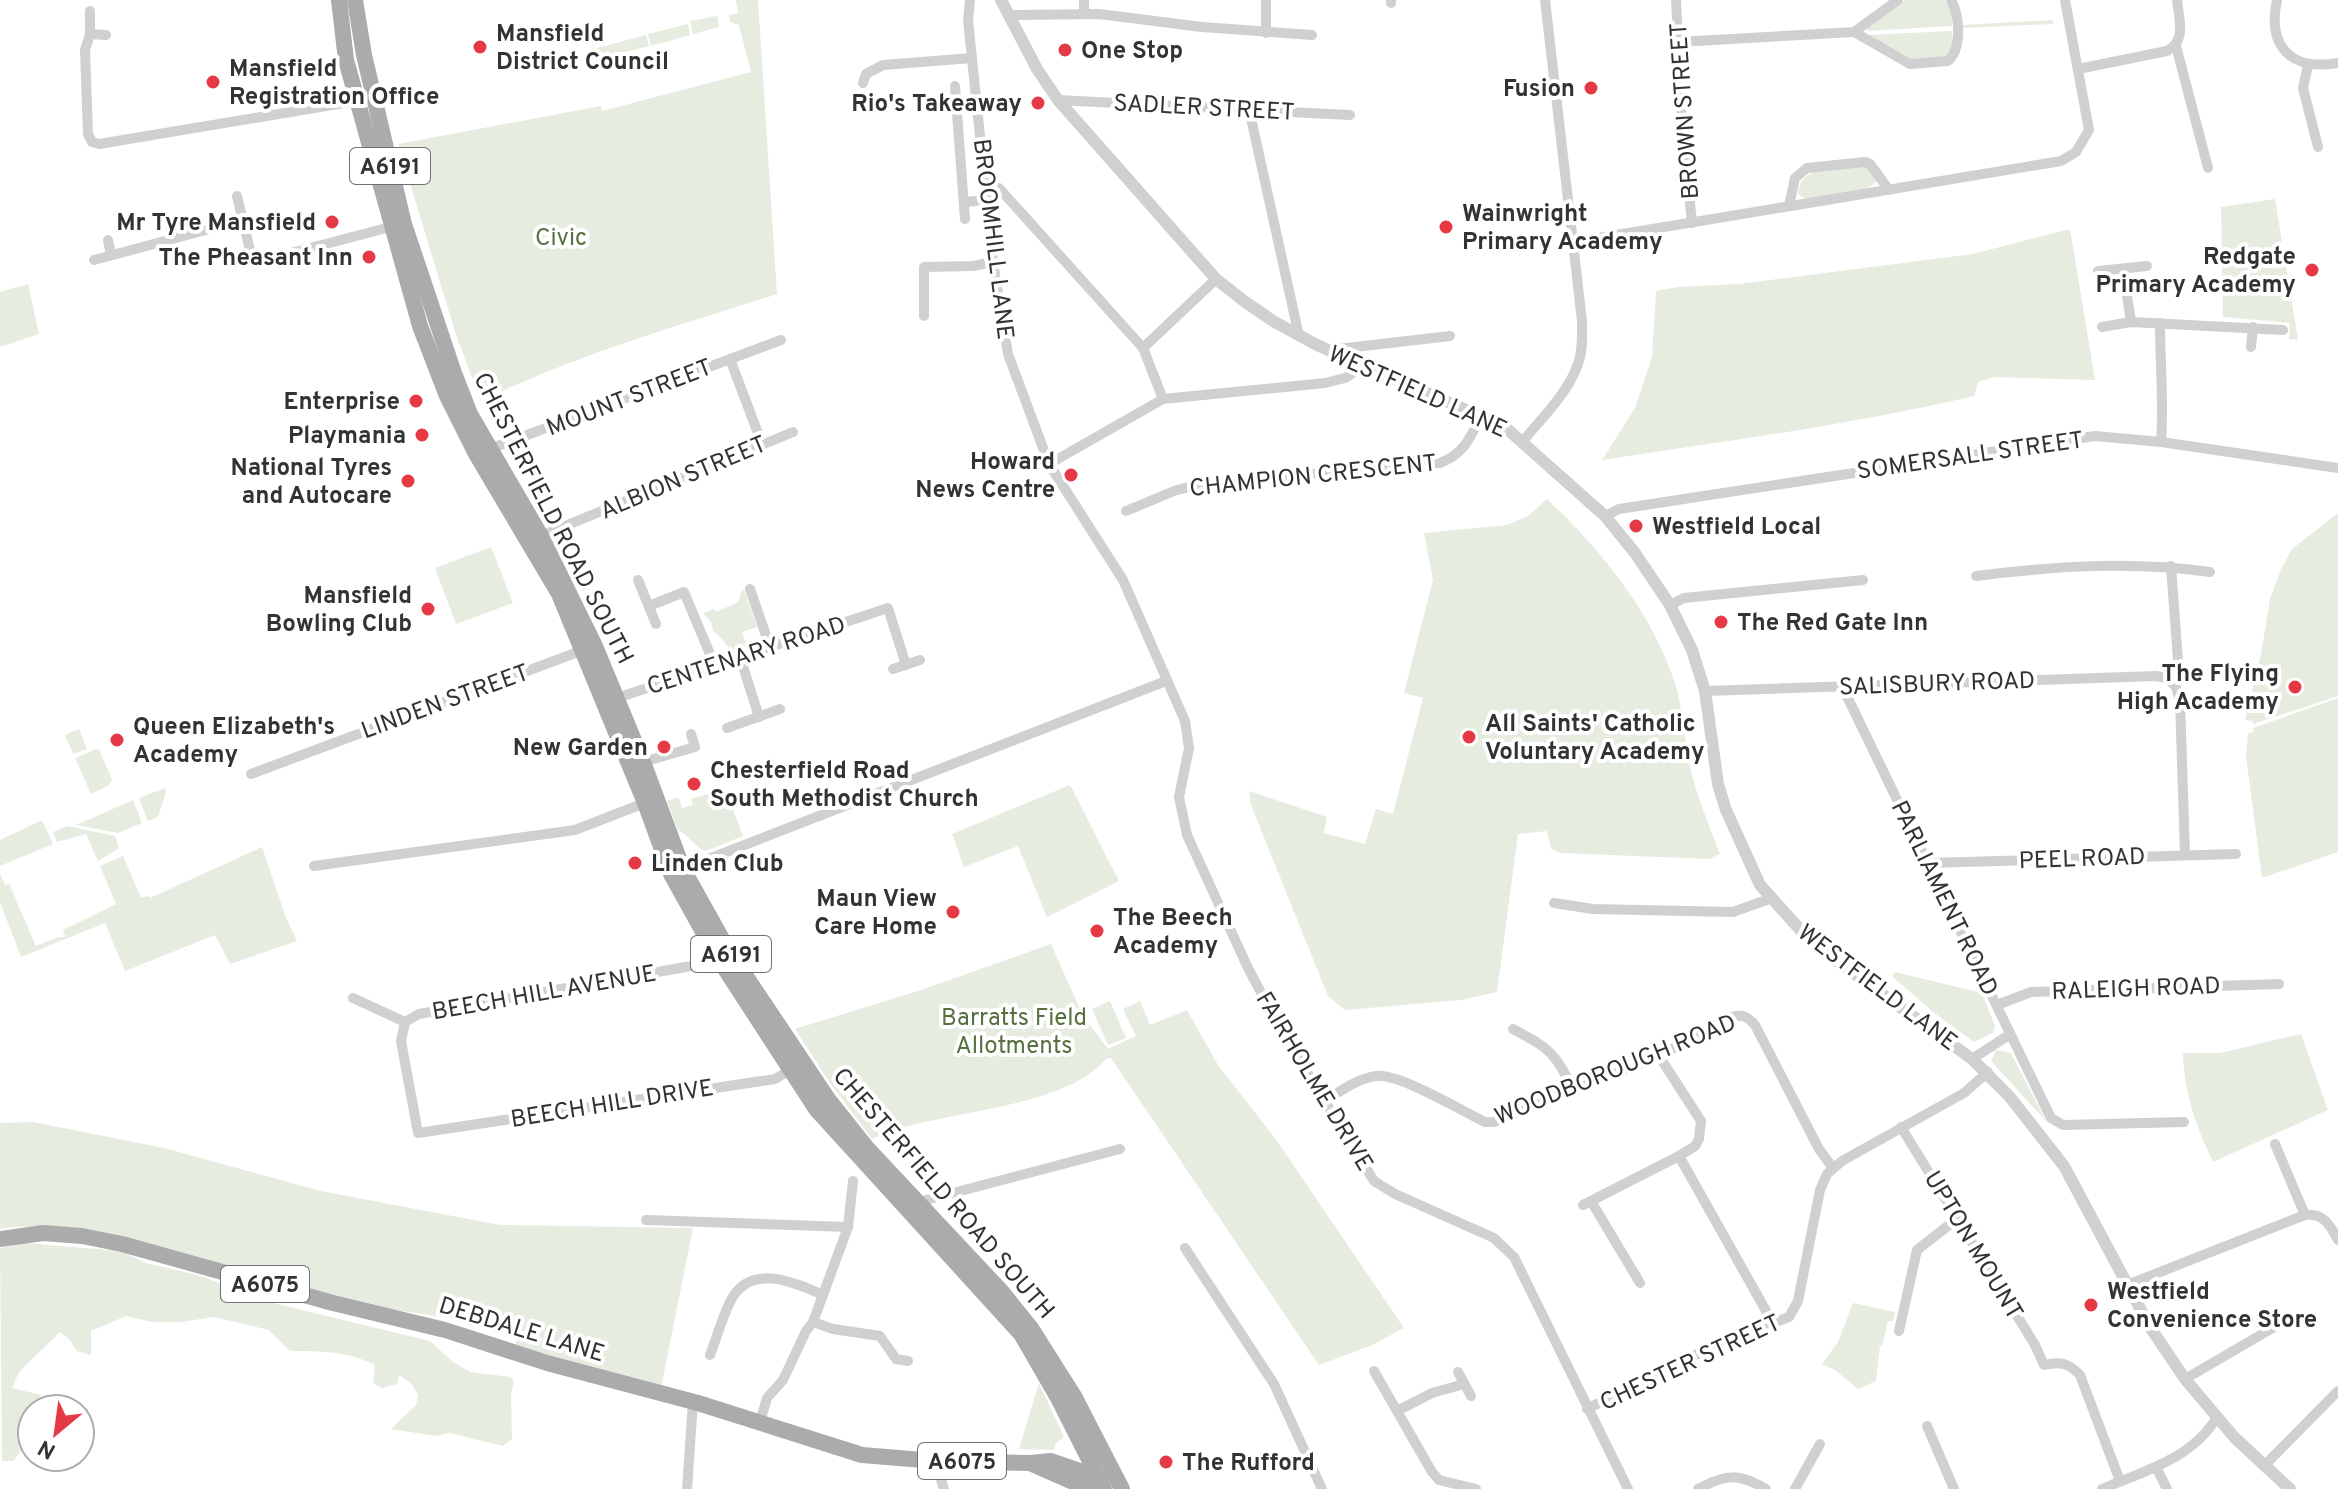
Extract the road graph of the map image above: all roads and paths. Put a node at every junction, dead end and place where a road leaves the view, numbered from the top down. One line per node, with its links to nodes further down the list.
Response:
1 (339, 0): 31 (main road, CHESTERFIELD ROAD SOUTH / A6191)
2 (355, 0): 30 (main road, CHESTERFIELD ROAD SOUTH / A6191)
3 (970, 0): 24 (street, BROOMHILL LANE)
4 (1001, 0): 16 (street, WESTFIELD LANE)
5 (1084, 0): 15 (street)
6 (1266, 0): 18 (street)
7 (1545, 0): 50 (street)
8 (1676, 0): 22 (street, BROWN STREET)
9 (1898, 0): 17 (street)
10 (1951, 0): 17 (street)
11 (2065, 0): 27 (street)
12 (2177, 0): 23 (street)
13 (2277, 0): 26 (street)
14 (90, 11): 19 (street)
15 (1084, 14): 16 (street); 18 (street)
16 (1008, 15): 32 (street, WESTFIELD LANE)
17 (1854, 32): 22 (street)
18 (1266, 33): 21 (street)
19 (90, 34): 20 (street); 31 (street)
20 (106, 35)
21 (1312, 35)
22 (1678, 42): 47 (street, BROWN STREET)
23 (2176, 46): 27 (street); 38 (street)
24 (972, 58): 28 (street); 35 (street, BROOMHILL LANE)
25 (2338, 63): 26 (street)
26 (2308, 65): 37 (street)
27 (2078, 69): 40 (street)
28 (863, 83)
29 (955, 86): 36 (street)
30 (374, 98): 31 (street); 48 (main road, CHESTERFIELD ROAD SOUTH / A6191)
31 (357, 100): 48 (main road, CHESTERFIELD ROAD SOUTH / A6191)
32 (1058, 100): 33 (street, SADLER STREET); 57 (street, WESTFIELD LANE)
33 (1249, 109): 34 (street, SADLER STREET); 64 (street)
34 (1350, 115)
35 (979, 120): 36 (street); 39 (street, BROOMHILL LANE)
36 (958, 122): 43 (street)
37 (2318, 147)
38 (2208, 168)
39 (986, 185): 42 (street, BROOMHILL LANE); 68 (street)
40 (1889, 190): 44 (street); 44 (street)
41 (237, 196): 46 (street)
42 (987, 200): 43 (street); 53 (street, BROOMHILL LANE)
43 (964, 202): 45 (street)
44 (1789, 206): 47 (street)
45 (965, 219)
46 (243, 220): 48 (street); 51 (street)
47 (1692, 223): 50 (street)
48 (397, 226): 78 (main road, CHESTERFIELD ROAD SOUTH / A6191)
49 (108, 240): 51 (street)
50 (1574, 242): 75 (street)
51 (111, 255): 52 (street)
52 (94, 260)
53 (993, 262): 58 (street); 79 (street, BROOMHILL LANE)
54 (2147, 266): 55 (street)
55 (2123, 270): 56 (street); 59 (street)
56 (2098, 271)
57 (1216, 279): 64 (street, WESTFIELD LANE); 68 (street)
58 (924, 316)
59 (2131, 322): 60 (street); 61 (street)
60 (2160, 323): 62 (street); 76 (street)
61 (2102, 327)
62 (2253, 327): 63 (street); 67 (street)
63 (2283, 330)
64 (1299, 336): 69 (street, WESTFIELD LANE)
65 (1450, 336): 69 (street)
66 (781, 340): 70 (street, MOUNT STREET)
67 (2251, 347)
68 (1143, 348): 72 (street)
69 (1327, 350): 71 (street, WESTFIELD LANE)
70 (730, 359): 77 (street); 78 (street, MOUNT STREET)
71 (1363, 367): 72 (street); 73 (street, WESTFIELD LANE)
72 (1163, 399): 79 (street)
73 (1481, 416): 75 (street, WESTFIELD LANE); 81 (street, CHAMPION CRESCENT)
74 (793, 432): 77 (street, ALBION STREET)
75 (1523, 441): 82 (street, WESTFIELD LANE)
76 (2161, 442): 80 (street, SOMERSALL STREET); 82 (street, SOMERSALL STREET)
77 (762, 444): 83 (street, ALBION STREET)
78 (484, 451): 83 (main road, CHESTERFIELD ROAD SOUTH / A6191)
79 (1049, 464): 101 (street, BROOMHILL LANE)
80 (2338, 468)
81 (1126, 511)
82 (1605, 516): 90 (street, WESTFIELD LANE)
83 (535, 539): 94 (main road, CHESTERFIELD ROAD SOUTH / A6191)
84 (2171, 566): 85 (street); 86 (street); 100 (street)
85 (2210, 572)
86 (1976, 576)
87 (638, 580): 91 (street)
88 (1863, 580): 90 (street)
89 (750, 589): 93 (street)
90 (1670, 605): 103 (street, WESTFIELD LANE)
91 (649, 606): 92 (street); 98 (street)
92 (656, 624)
93 (770, 647): 95 (street, CENTENARY ROAD); 97 (street, CENTENARY ROAD)
94 (589, 648): 104 (main road, CHESTERFIELD ROAD SOUTH / A6191); 110 (street, LINDEN STREET)
95 (740, 657): 98 (street, CENTENARY ROAD); 106 (street)
96 (920, 660): 97 (street)
97 (906, 665): 99 (street)
98 (715, 666): 104 (street, CENTENARY ROAD)
99 (893, 669)
100 (2168, 679): 102 (street, SALISBURY ROAD); 112 (street)
101 (1166, 681): 116 (street); 131 (street, FAIRHOLME DRIVE)
102 (1842, 686): 103 (street, SALISBURY ROAD); 114 (street, PARLIAMENT ROAD)
103 (1705, 691): 117 (street, WESTFIELD LANE)
104 (610, 700): 109 (main road, CHESTERFIELD ROAD SOUTH / A6191); 111 (main road, CHESTERFIELD ROAD SOUTH / A6191)
105 (780, 709): 106 (street)
106 (759, 717): 107 (street)
107 (727, 728)
108 (691, 734): 109 (street)
109 (643, 762): 111 (main road, CHESTERFIELD ROAD SOUTH / A6191)
110 (251, 774)
111 (650, 801): 115 (street); 116 (main road, CHESTERFIELD ROAD SOUTH / A6191)
112 (2185, 854): 113 (street, PEEL ROAD); 114 (street, PEEL ROAD)
113 (2236, 854)
114 (1928, 863): 122 (street, PARLIAMENT ROAD)
115 (314, 866)
116 (677, 872): 119 (main road, CHESTERFIELD ROAD SOUTH / A6191)
117 (1772, 898): 118 (street); 127 (street, WESTFIELD LANE)
118 (1554, 903)
119 (722, 952): 123 (street, BEECH HILL AVENUE); 128 (main road, CHESTERFIELD ROAD SOUTH / A6191)
120 (2279, 984): 122 (street, RALEIGH ROAD)
121 (353, 998): 123 (street)
122 (1997, 1005): 125 (street, PARLIAMENT ROAD)
123 (405, 1022): 128 (street, BEECH HILL DRIVE)
124 (1513, 1029): 130 (street)
125 (2009, 1035): 127 (street); 132 (street, PARLIAMENT ROAD)
126 (1659, 1056): 130 (street, WOODBOROUGH ROAD); 136 (street); 137 (street, WOODBOROUGH ROAD)
127 (1972, 1059): 129 (street, WESTFIELD LANE)
128 (796, 1066): 139 (main road, CHESTERFIELD ROAD SOUTH / A6191)
129 (1988, 1072): 133 (street); 148 (street, WESTFIELD LANE)
130 (1574, 1091): 131 (street, WOODBOROUGH ROAD)
131 (1325, 1101): 163 (street, FAIRHOLME DRIVE)
132 (2184, 1122)
133 (1901, 1127): 137 (street); 141 (street, UPTON MOUNT)
134 (2275, 1144): 140 (street)
135 (1120, 1149): 139 (street)
136 (1679, 1156): 147 (street); 151 (street)
137 (1833, 1168): 151 (street, CHESTER STREET)
138 (853, 1181): 143 (street)
139 (916, 1210): 168 (main road, CHESTERFIELD ROAD SOUTH / A6191); 176 (main road, CHESTERFIELD ROAD SOUTH / A6191)
140 (2305, 1215): 145 (street); 148 (street)
141 (1958, 1218): 153 (street); 175 (street, UPTON MOUNT)
142 (646, 1220): 143 (street)
143 (848, 1227): 149 (street)
144 (0, 1239): 162 (main road, DEBDALE LANE / A6075)
145 (2338, 1240)
146 (1185, 1248): 179 (street)
147 (1640, 1283)
148 (2127, 1285): 158 (street, WESTFIELD LANE)
149 (823, 1295): 150 (street); 154 (street)
150 (813, 1322): 155 (street); 166 (street)
151 (1774, 1325): 163 (street, CHESTER STREET)
152 (2276, 1326): 158 (street)
153 (1899, 1331)
154 (710, 1355)
155 (908, 1361)
156 (1374, 1371): 164 (street)
157 (1458, 1372): 159 (street)
158 (2185, 1379): 165 (street, WESTFIELD LANE)
159 (1464, 1384): 161 (street); 164 (street)
160 (2338, 1391): 173 (street)
161 (1471, 1396)
162 (693, 1402): 166 (main road, DEBDALE LANE / A6075); 177 (street)
163 (1587, 1409): 181 (street, FAIRHOLME DRIVE)
164 (1397, 1411): 180 (street)
165 (2217, 1417): 173 (street, WESTFIELD LANE); 174 (street)
166 (760, 1422): 170 (main road, DEBDALE LANE / A6075)
167 (1927, 1426): 185 (street)
168 (1075, 1430): 171 (main road); 176 (main road, CHESTERFIELD ROAD SOUTH / A6191)
169 (1820, 1444): 184 (street)
170 (935, 1461): 172 (main road, DEBDALE LANE / A6075); 178 (street)
171 (1051, 1461): 172 (main road, DEBDALE LANE / A6075); 176 (main road, DEBDALE LANE / A6075)
172 (1030, 1463): 176 (main road, DEBDALE LANE / A6075)
173 (2264, 1466): 188 (street, WESTFIELD LANE)
174 (2156, 1467): 175 (street); 187 (street)
175 (2120, 1481): 186 (street)
176 (1110, 1486)
177 (687, 1489)
178 (944, 1489)
179 (1322, 1489)
180 (1476, 1489)
181 (1628, 1489)
182 (1698, 1489): 183 (street)
183 (1766, 1489)
184 (1795, 1489)
185 (1954, 1489)
186 (2102, 1489)
187 (2167, 1489)
188 (2290, 1489)

